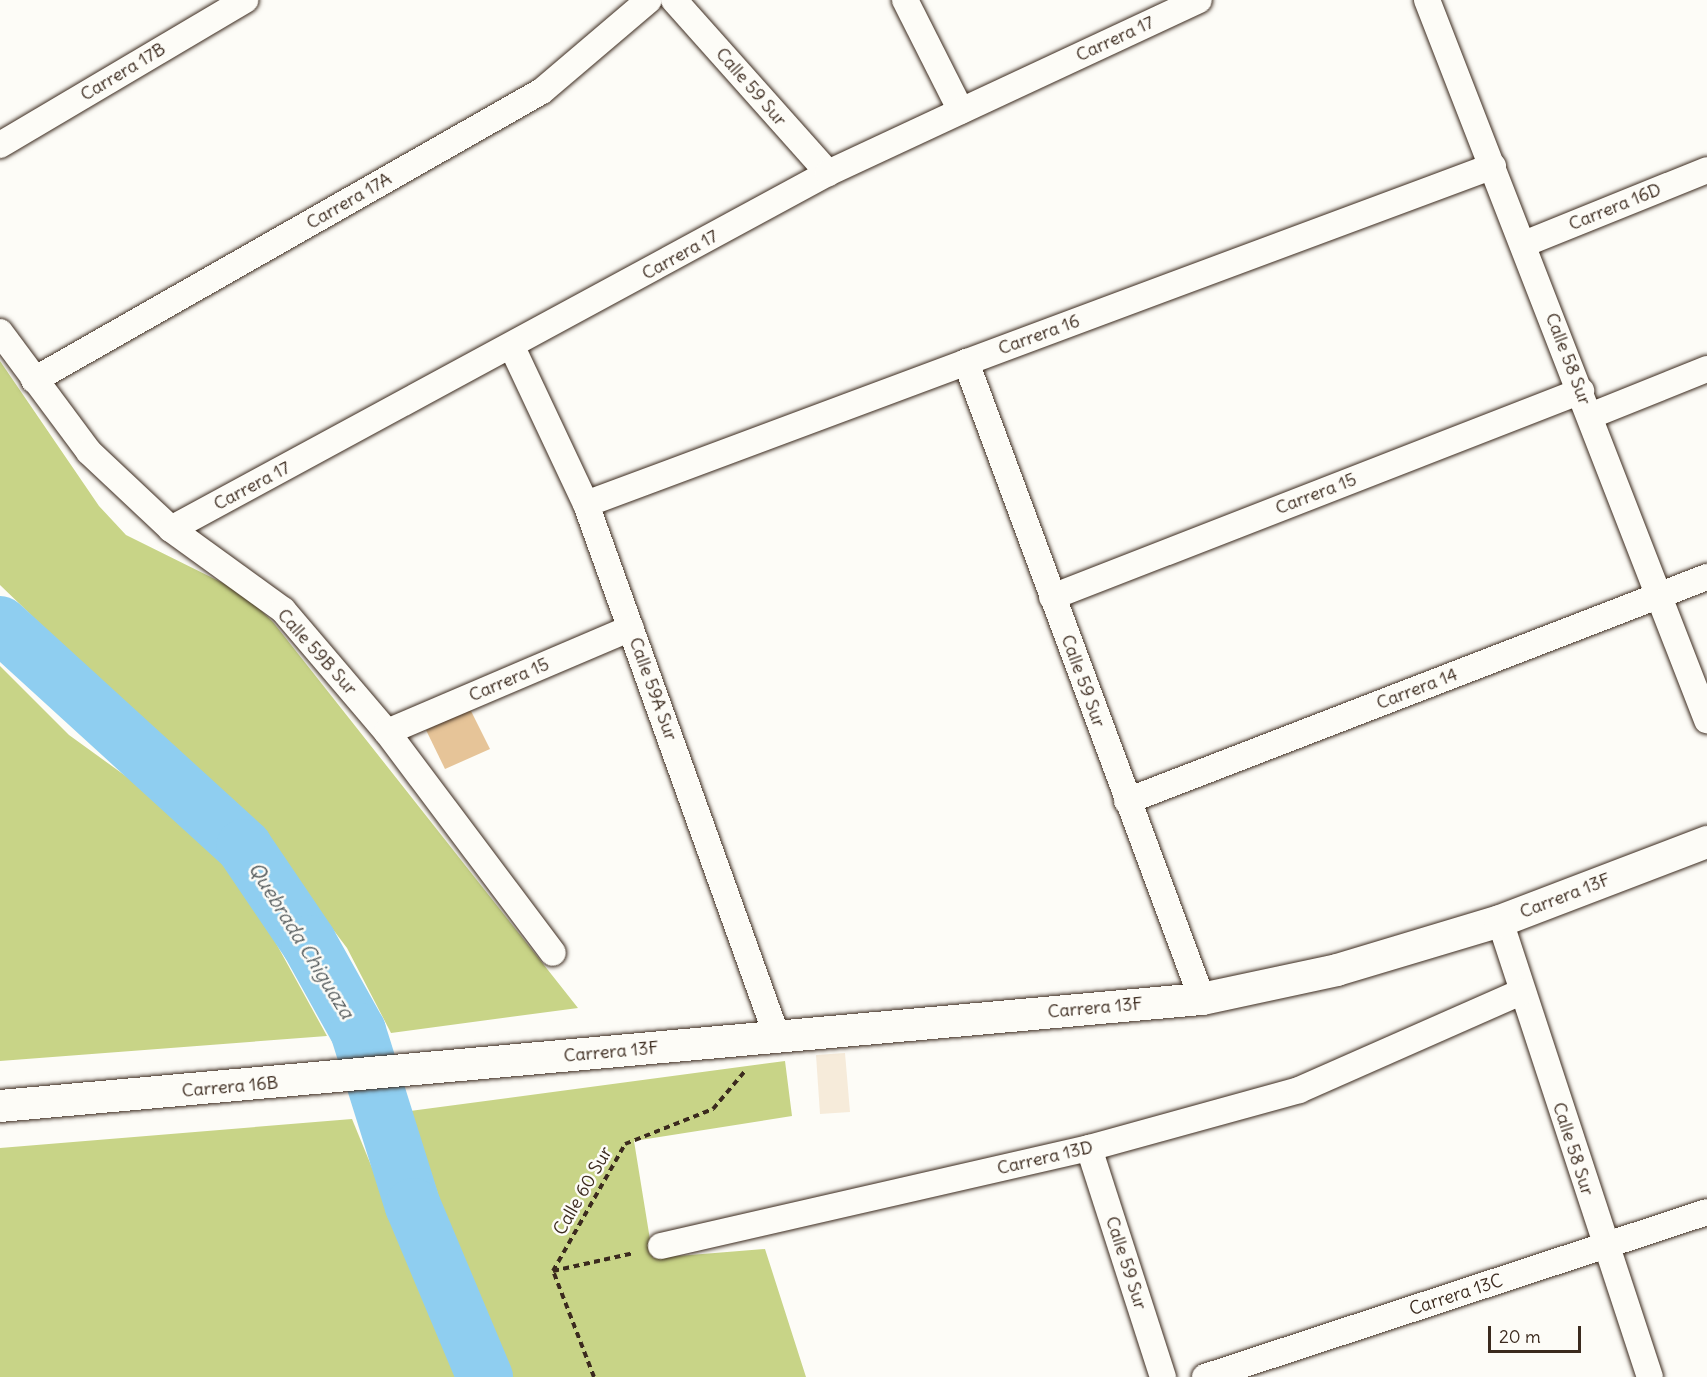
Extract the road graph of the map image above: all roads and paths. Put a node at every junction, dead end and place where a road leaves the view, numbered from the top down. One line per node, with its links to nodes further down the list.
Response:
1 (245, 0): 8 (street, Carrera 17B)
2 (649, 0): 17 (street, Carrera 17A)
3 (675, 0): 11 (street, Calle 59 Sur)
4 (905, 0): 7 (street)
5 (1199, 0): 7 (street, Carrera 17)
6 (1427, 0): 9 (street, Calle 58 Sur)
7 (962, 111): 11 (street, Carrera 17)
8 (0, 145)
9 (1493, 166): 12 (street, Calle 58 Sur); 15 (street, Carrera 16)
10 (1707, 170): 12 (street, Carrera 16D)
11 (828, 173): 14 (street, Carrera 17)
12 (1524, 244): 18 (street, Calle 58 Sur)
13 (0, 332): 17 (street, Calle 59B Sur)
14 (512, 347): 20 (street, Calle 59A Sur); 21 (street, Carrera 17)
15 (966, 362): 20 (street, Carrera 16); 24 (street, Calle 59 Sur)
16 (1707, 369): 19 (street)
17 (34, 380): 21 (street, Calle 59B Sur)
18 (1581, 391): 19 (street, Calle 58 Sur); 24 (street, Carrera 15)
19 (1590, 416): 23 (street, Calle 58 Sur)
20 (586, 504): 25 (street, Calle 59A Sur)
21 (171, 530): 27 (street, Calle 59B Sur)
22 (1707, 577): 23 (street, Carrera 14)
23 (1659, 596): 26 (street, Calle 58 Sur); 28 (street, Carrera 14)
24 (1052, 597): 28 (street, Calle 59 Sur)
25 (631, 628): 27 (street, Carrera 15); 34 (street, Calle 59A Sur)
26 (1707, 720)
27 (387, 732): 31 (street, Calle 59B Sur)
28 (1127, 801): 33 (street, Calle 59 Sur)
29 (1707, 842): 30 (street, Carrera 13F)
30 (1500, 921): 32 (street, Calle 58 Sur); 33 (street, Carrera 13F)
31 (553, 953)
32 (1521, 992): 38 (street, Carrera 13D); 41 (street, Calle 58 Sur)
33 (1202, 999): 34 (street, Carrera 13F)
34 (777, 1037): 35 (street, Carrera 13F)
35 (460, 1066): 37 (street, Carrera 16B)
36 (748, 1068): 42 (path, Calle 60 Sur)
37 (0, 1106)
38 (1089, 1148): 40 (street, Carrera 13D); 44 (street, Calle 59 Sur)
39 (1707, 1212): 41 (street, Carrera 13C)
40 (662, 1246): 42 (path)
41 (1605, 1246): 45 (street, Carrera 13C); 46 (street, Calle 58 Sur)
42 (553, 1271): 43 (path)
43 (594, 1377)
44 (1163, 1377)
45 (1204, 1377)
46 (1650, 1377)

